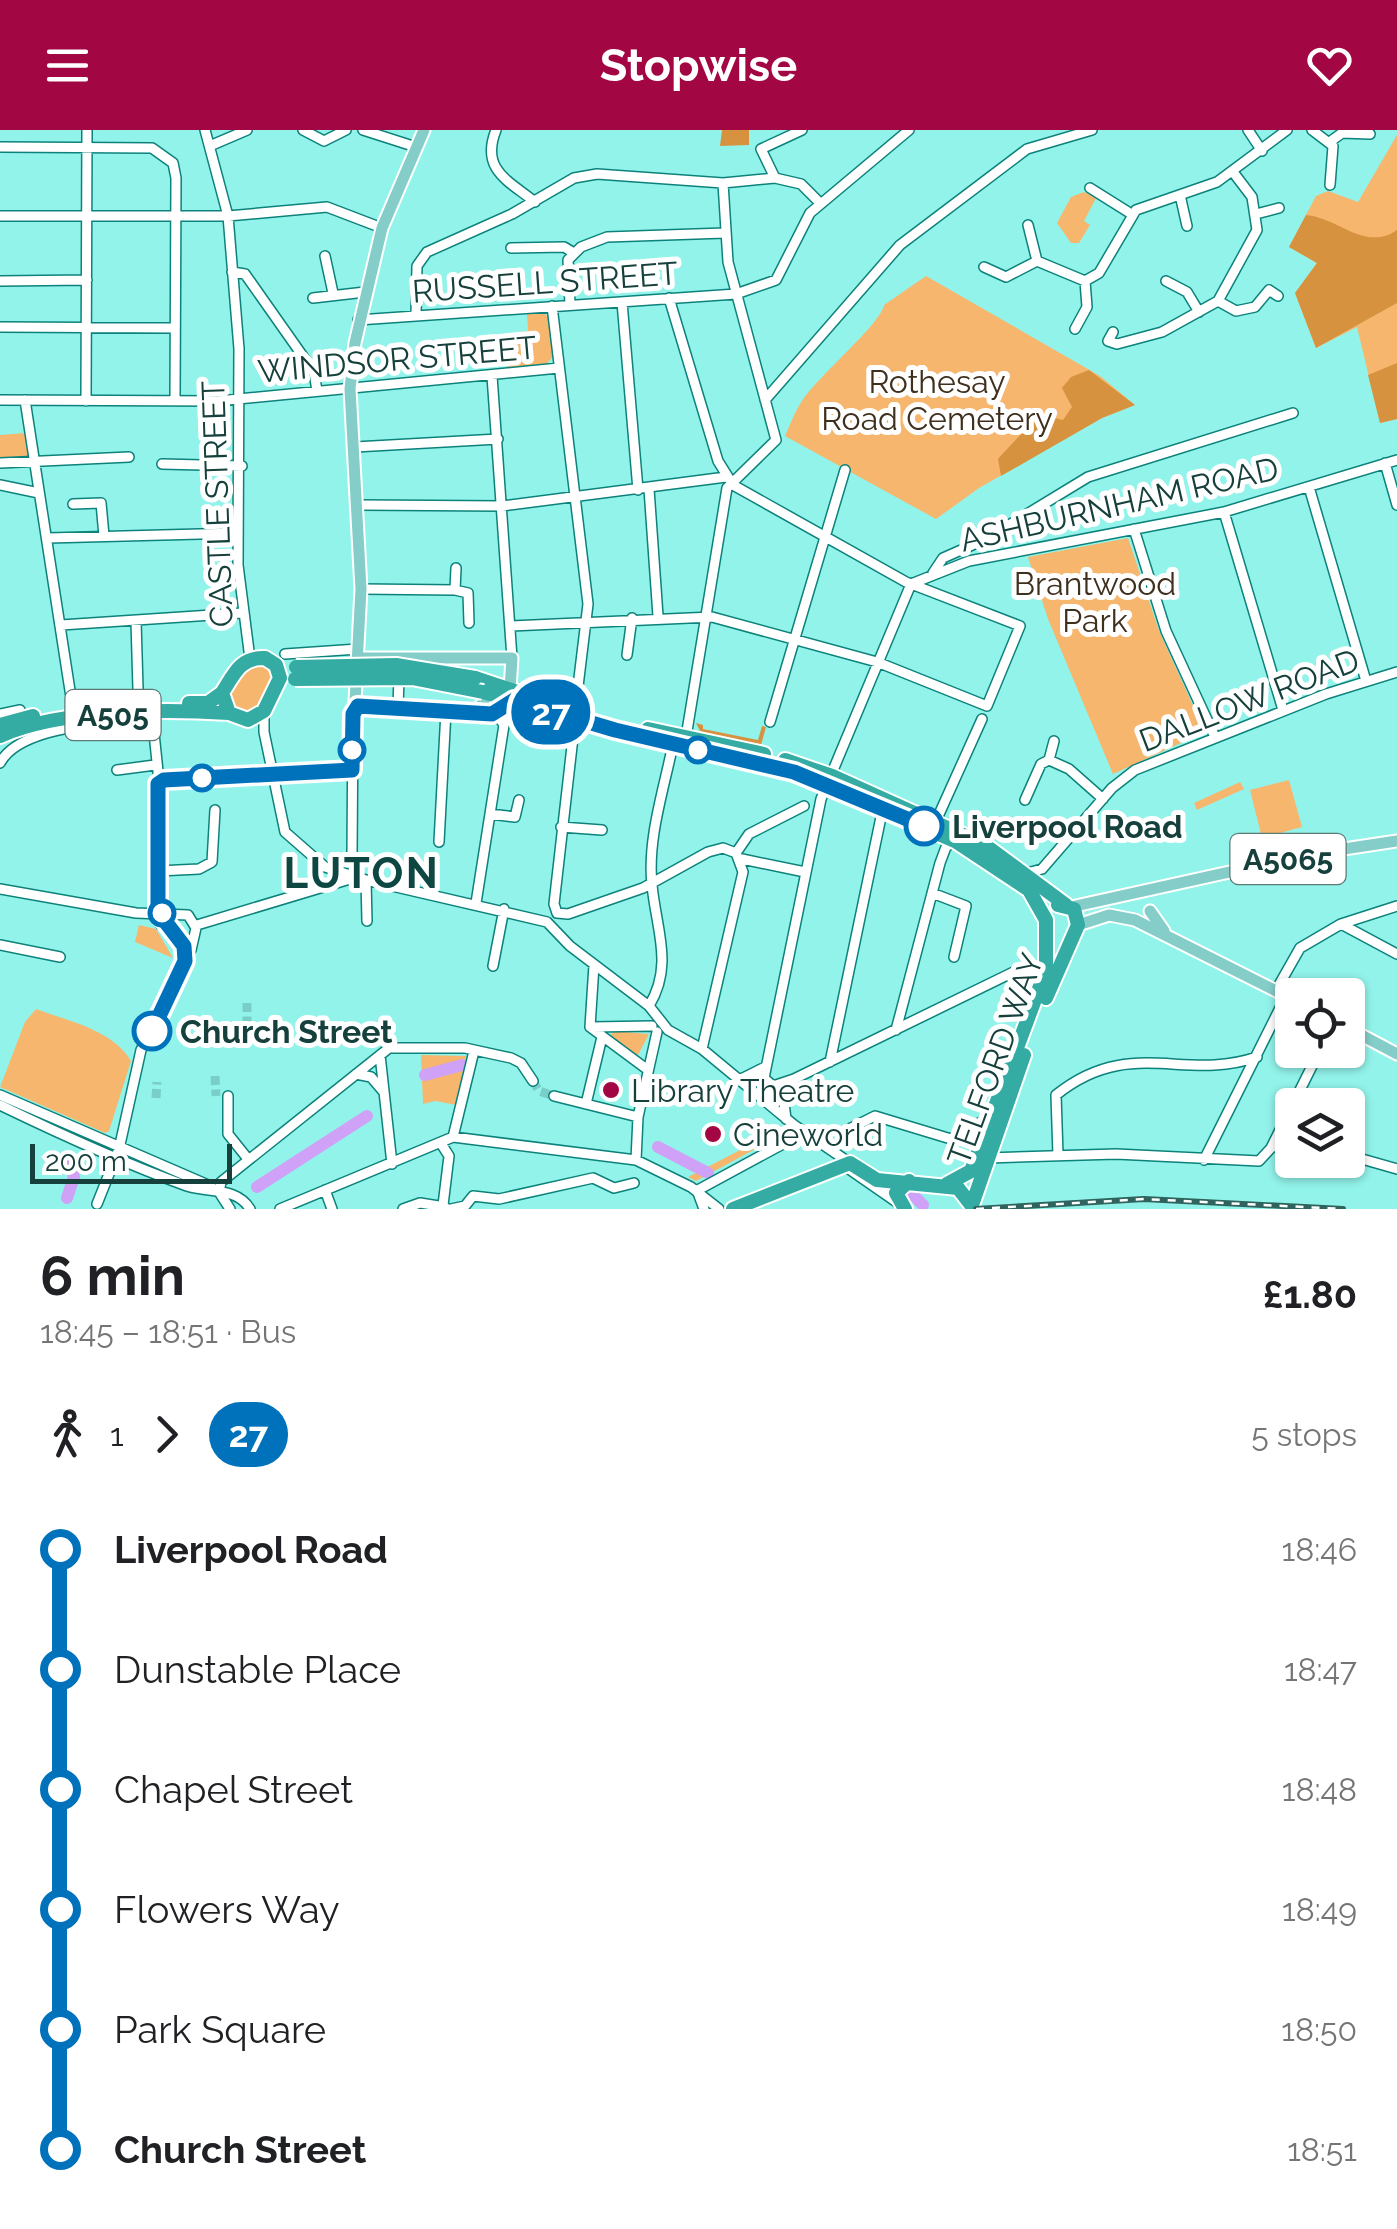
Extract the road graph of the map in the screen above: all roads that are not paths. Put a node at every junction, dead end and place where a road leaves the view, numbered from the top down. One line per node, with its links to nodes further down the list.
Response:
1 (87, 130): 19 (street)
2 (247, 130): 15 (street)
3 (304, 130): 4 (street)
4 (346, 130)
5 (362, 130): 18 (street)
6 (424, 130): 18 (main road)
7 (496, 130): 27 (street)
8 (802, 130): 22 (street)
9 (908, 130): 28 (street)
10 (1092, 130): 77 (street)
11 (1248, 130): 20 (street)
12 (1287, 130): 20 (street)
13 (1312, 130): 16 (street)
14 (1370, 134): 16 (street)
15 (209, 135): 35 (street, CASTLE STREET)
16 (1331, 142): 24 (street)
17 (0, 147): 19 (street)
18 (416, 147): 38 (main road)
19 (87, 148): 33 (street); 34 (street)
20 (1262, 151): 21 (street)
21 (1232, 172): 26 (street); 30 (street)
22 (775, 178): 23 (street); 28 (street)
23 (723, 183): 27 (street); 39 (street)
24 (1330, 185)
25 (1090, 188): 31 (street)
26 (1180, 195): 31 (street); 37 (street)
27 (534, 202): 61 (street)
28 (820, 203): 52 (street)
29 (1279, 208): 30 (street)
30 (1256, 214): 56 (street)
31 (1133, 215): 49 (street)
32 (0, 216): 33 (street)
33 (87, 216): 34 (street); 46 (street)
34 (176, 216): 35 (street); 65 (street)
35 (228, 216): 38 (street); 45 (street, CASTLE STREET)
36 (1028, 224): 43 (street)
37 (1188, 226)
38 (382, 228): 50 (main road)
39 (725, 233): 41 (street); 52 (street)
40 (512, 248): 41 (street)
41 (574, 253): 58 (street)
42 (324, 256): 51 (street)
43 (1037, 262): 44 (street); 49 (street)
44 (984, 266)
45 (232, 272): 72 (street); 73 (street, CASTLE STREET)
46 (87, 280): 47 (street); 64 (street)
47 (0, 281)
48 (1166, 281): 60 (street)
49 (1086, 282): 66 (street)
50 (364, 292): 51 (street); 62 (main road)
51 (333, 293): 54 (street)
52 (736, 294): 55 (street, RUSSELL STREET); 77 (street)
53 (1278, 296): 56 (street)
54 (313, 298)
55 (669, 298): 57 (street, RUSSELL STREET); 91 (street)
56 (1218, 301): 60 (street)
57 (622, 302): 58 (street, RUSSELL STREET); 95 (street)
58 (570, 305): 59 (street, RUSSELL STREET)
59 (552, 306): 61 (street, RUSSELL STREET); 68 (street)
60 (1199, 312): 67 (street)
61 (416, 315): 62 (street, RUSSELL STREET)
62 (358, 320): 70 (main road)
63 (0, 327): 64 (street)
64 (86, 328): 65 (street); 78 (street)
65 (175, 328): 76 (street)
66 (1074, 330)
67 (1108, 340)
68 (559, 368): 69 (street, WINDSOR STREET); 97 (street)
69 (492, 376): 70 (street, WINDSOR STREET); 81 (street)
70 (350, 389): 71 (street, WINDSOR STREET); 80 (main road)
71 (334, 390): 72 (street, WINDSOR STREET); 80 (street)
72 (317, 391): 73 (street, WINDSOR STREET)
73 (245, 399): 76 (street, WINDSOR STREET); 89 (street, CASTLE STREET)
74 (0, 400): 75 (street, WINDSOR STREET)
75 (25, 400): 78 (street, WINDSOR STREET); 85 (street)
76 (175, 400): 78 (street, WINDSOR STREET)
77 (766, 400): 91 (street)
78 (86, 401)
79 (1293, 412): 109 (street)
80 (352, 418): 82 (main road)
81 (498, 439): 82 (street); 101 (street)
82 (355, 447): 99 (main road)
83 (130, 457): 85 (street)
84 (1397, 460): 87 (street, ASHBURNHAM ROAD)
85 (34, 461): 86 (street); 96 (street)
86 (0, 463)
87 (1385, 463): 93 (street, ASHBURNHAM ROAD); 100 (street)
88 (162, 464): 89 (street)
89 (242, 466): 104 (street, CASTLE STREET)
90 (844, 470): 106 (street)
91 (728, 480): 94 (street); 106 (street); 115 (street)
92 (0, 485): 96 (street)
93 (1308, 487): 102 (street, ASHBURNHAM ROAD); 132 (street)
94 (650, 489): 95 (street); 114 (street)
95 (638, 490): 97 (street)
96 (40, 493): 107 (street)
97 (577, 498): 101 (street); 117 (street)
98 (73, 504): 105 (street)
99 (359, 505): 101 (street); 111 (main road)
100 (1397, 505)
101 (502, 506): 121 (street)
102 (1224, 512): 103 (street, ASHBURNHAM ROAD); 143 (street)
103 (1134, 529): 109 (street, ASHBURNHAM ROAD); 157 (street)
104 (238, 533): 105 (street); 113 (street, CASTLE STREET)
105 (104, 536): 107 (street)
106 (824, 537): 110 (street); 122 (street)
107 (48, 538): 120 (street)
108 (456, 568): 112 (street)
109 (932, 573): 110 (street, ASHBURNHAM ROAD)
110 (910, 584): 129 (street); 129 (street)
111 (361, 589): 112 (street); 123 (main road)
112 (456, 590): 119 (street)
113 (242, 612): 118 (street); 127 (street, CASTLE STREET)
114 (658, 616): 115 (street); 116 (street)
115 (705, 616): 122 (street); 158 (street)
116 (632, 618): 117 (street); 124 (street)
117 (588, 620): 121 (street); 149 (street)
118 (136, 621): 120 (street); 134 (street)
119 (469, 623)
120 (62, 626): 142 (street)
121 (510, 626): 126 (street)
122 (795, 638): 129 (street); 152 (street)
123 (358, 654): 125 (main road); 128 (street); 138 (main road)
124 (627, 655)
125 (400, 658): 126 (main road); 139 (street)
126 (512, 658): 136 (main road)
127 (250, 659): 128 (highway); 137 (highway)
128 (281, 660): 131 (highway); 133 (highway)
129 (877, 662): 166 (street)
130 (1397, 672): 132 (street, DALLOW ROAD)
131 (295, 673): 133 (highway); 135 (highway, bridge)
132 (1366, 680): 143 (street, DALLOW ROAD)
133 (280, 687): 144 (highway)
134 (138, 689)
135 (481, 690): 136 (highway); 140 (highway); 145 (main road); 154 (street)
136 (510, 690): 149 (highway)
137 (222, 692): 142 (highway, A505); 148 (highway)
138 (358, 706): 139 (main road); 164 (street)
139 (398, 708): 145 (main road)
140 (537, 709): 149 (highway); 154 (street)
141 (20, 710): 146 (street)
142 (72, 710): 153 (highway, A505)
143 (1284, 710): 157 (street, DALLOW ROAD)
144 (264, 711): 151 (highway); 155 (street)
145 (446, 711): 180 (street)
146 (0, 714)
147 (152, 714): 148 (highway, A505); 156 (highway, A505); 161 (street); 162 (street)
148 (229, 714): 151 (highway, A505)
149 (575, 716): 158 (highway); 176 (street)
150 (982, 719): 175 (street)
151 (248, 720): 155 (street)
152 (770, 722)
153 (0, 725)
154 (504, 725): 174 (street)
155 (264, 732): 165 (street)
156 (0, 736)
157 (1215, 736): 170 (street, DALLOW ROAD)
158 (679, 741): 166 (highway); 189 (street)
159 (1054, 741): 160 (street)
160 (1049, 760): 169 (street); 170 (street)
161 (0, 763)
162 (155, 765): 163 (street); 167 (street)
163 (117, 770)
164 (352, 770): 165 (street); 181 (street)
165 (274, 772): 167 (street); 187 (street)
166 (828, 780): 173 (highway); 175 (highway); 185 (street)
167 (159, 782): 184 (street)
168 (520, 800): 174 (street)
169 (1025, 800)
170 (1103, 800): 183 (street, DALLOW ROAD)
171 (804, 806): 182 (street)
172 (214, 810): 184 (street)
173 (889, 812): 178 (highway); 233 (street)
174 (490, 814): 194 (street)
175 (936, 821): 186 (highway)
176 (561, 827): 177 (street); 201 (street)
177 (602, 830)
178 (955, 841): 192 (street); 204 (highway)
179 (1397, 841): 188 (main road, A5065)
180 (439, 842)
181 (352, 856)
182 (739, 856): 185 (street); 189 (street); 228 (street)
183 (1042, 869): 186 (street); 191 (street)
184 (158, 871): 199 (street)
185 (805, 872): 234 (street)
186 (1023, 872): 191 (highway)
187 (366, 880): 194 (street); 202 (street); 207 (street)
188 (1185, 883): 193 (main road, A5065); 198 (main road, A5065)
189 (652, 884): 201 (street); 222 (street)
190 (0, 889): 200 (street)
191 (1042, 889): 195 (highway)
192 (932, 893): 215 (street); 225 (street)
193 (1128, 896): 195 (main road); 198 (main road)
194 (476, 904): 197 (street)
195 (1068, 906): 204 (highway); 209 (highway)
196 (1397, 906): 205 (street)
197 (504, 910): 208 (street); 218 (street)
198 (1150, 910): 203 (main road); 220 (main road)
199 (158, 912): 200 (street); 206 (street); 207 (street); 210 (street)
200 (136, 913): 206 (street)
201 (568, 914): 208 (street)
202 (367, 920)
203 (1135, 920): 209 (main road); 221 (main road)
204 (1047, 924): 209 (highway); 247 (highway, TELFORD WAY)
205 (1341, 924): 213 (street); 219 (street)
206 (160, 925): 210 (street)
207 (196, 925): 212 (street)
208 (558, 928): 217 (street)
209 (1075, 929): 260 (highway, TELFORD WAY)
210 (175, 936): 212 (street)
211 (0, 945): 214 (street)
212 (185, 954): 249 (street)
213 (1397, 954)
214 (60, 956)
215 (954, 956)
216 (1030, 964): 225 (street)
217 (594, 965): 222 (street); 224 (street)
218 (493, 966)
219 (1291, 978)
220 (1275, 987)
221 (1275, 987)
222 (649, 1006): 228 (street)
223 (1275, 1020): 232 (street)
224 (590, 1028): 226 (street); 235 (street)
225 (896, 1030): 233 (street)
226 (602, 1037): 235 (street); 244 (street)
227 (1365, 1037): 230 (main road)
228 (702, 1050): 238 (street)
229 (474, 1051): 231 (street); 239 (street); 253 (street)
230 (1397, 1054)
231 (380, 1055): 236 (street); 240 (street)
232 (1256, 1057): 262 (street); 265 (street)
233 (830, 1062): 237 (street)
234 (766, 1068): 237 (street); 238 (street)
235 (648, 1070): 246 (street)
236 (356, 1074): 240 (street); 263 (street)
237 (794, 1079): 248 (street)
238 (739, 1080): 248 (street)
239 (533, 1081)
240 (384, 1093): 267 (street)
241 (0, 1094): 255 (street)
242 (228, 1096): 258 (street)
243 (554, 1096): 244 (street)
244 (586, 1104): 246 (street)
245 (0, 1105): 261 (street)
246 (638, 1117): 264 (street)
247 (991, 1117): 251 (street); 260 (highway, TELFORD WAY)
248 (786, 1119): 252 (street)
249 (124, 1128): 255 (street); 261 (street)
250 (851, 1128): 251 (street)
251 (970, 1131): 260 (street)
252 (805, 1132): 268 (street); 276 (street)
253 (453, 1138): 256 (street); 264 (street)
254 (1275, 1139): 259 (street)
255 (100, 1141): 261 (street)
256 (442, 1145): 267 (street); 280 (street)
257 (1275, 1146): 259 (street)
258 (240, 1147): 263 (street); 270 (street)
259 (1271, 1148): 265 (street)
260 (984, 1152): 262 (street); 273 (highway, TELFORD WAY); 279 (highway, TELFORD WAY)
261 (117, 1154): 275 (street); 277 (street)
262 (1058, 1155): 265 (street)
263 (248, 1159): 270 (street)
264 (636, 1160): 276 (street)
265 (1204, 1160)
266 (1365, 1160): 269 (street)
267 (392, 1164): 274 (street)
268 (846, 1164): 271 (highway); 278 (street); 288 (highway)
269 (1397, 1169)
270 (232, 1172): 275 (street)
271 (910, 1181): 273 (highway); 278 (highway)
272 (634, 1183): 280 (street)
273 (947, 1184): 279 (highway)
274 (325, 1190): 283 (street); 284 (street)
275 (220, 1192): 281 (street); 282 (street)
276 (697, 1192): 286 (street); 287 (street)
277 (96, 1204)
278 (901, 1206)
279 (972, 1207)
280 (447, 1208): 285 (street)
281 (230, 1209)
282 (250, 1209)
283 (280, 1209)
284 (332, 1209)
285 (403, 1209)
286 (704, 1209)
287 (719, 1209)
288 (732, 1209)

